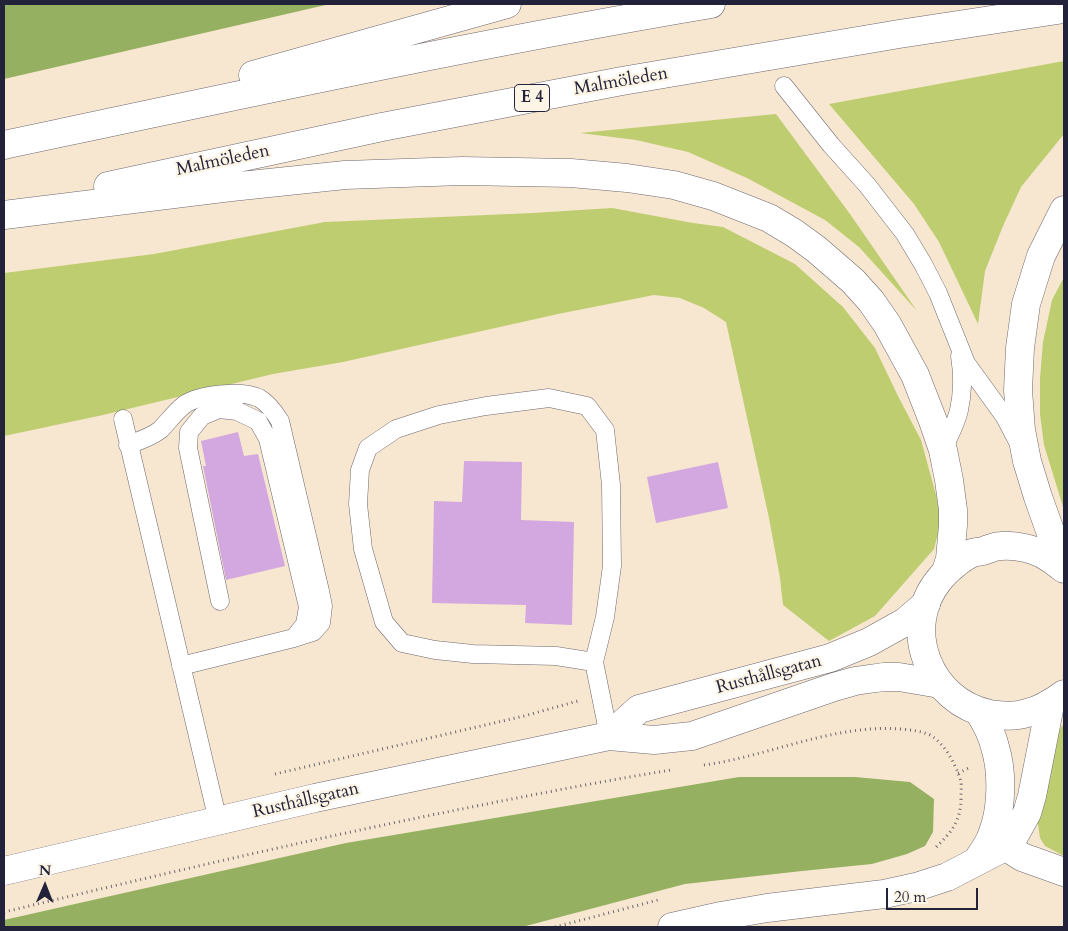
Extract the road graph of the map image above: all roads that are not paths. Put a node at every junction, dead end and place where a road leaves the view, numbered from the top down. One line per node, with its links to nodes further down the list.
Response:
1 (507, 4): 5 (main road)
2 (711, 4): 5 (main road)
3 (1064, 8): 6 (main road, Malmöleden / E 4)
4 (784, 86): 9 (lane)
5 (4, 145)
6 (4, 209)
7 (1064, 210): 13 (main road)
8 (4, 215): 12 (main road)
9 (955, 338): 12 (lane); 13 (lane)
10 (123, 419): 11 (lane)
11 (128, 445): 19 (lane); 21 (lane)
12 (943, 450): 16 (main road)
13 (1027, 461): 14 (main road)
14 (1064, 564)
15 (1064, 569): 16 (main road)
16 (946, 571): 18 (main road)
17 (220, 600): 19 (lane)
18 (926, 604): 22 (main road); 25 (main road, Rusthållsgatan)
19 (294, 638): 21 (lane)
20 (594, 662): 20 (lane); 25 (lane)
21 (181, 666): 26 (lane)
22 (940, 684): 24 (main road); 25 (main road, Rusthållsgatan)
23 (1057, 699): 24 (main road); 27 (main road)
24 (980, 712): 27 (main road)
25 (609, 736): 26 (main road, Rusthållsgatan)
26 (218, 821): 28 (main road, Rusthållsgatan)
27 (998, 842): 29 (main road); 30 (main road)
28 (4, 871)
29 (1064, 872)
30 (766, 918): 31 (main road)
31 (672, 927)

